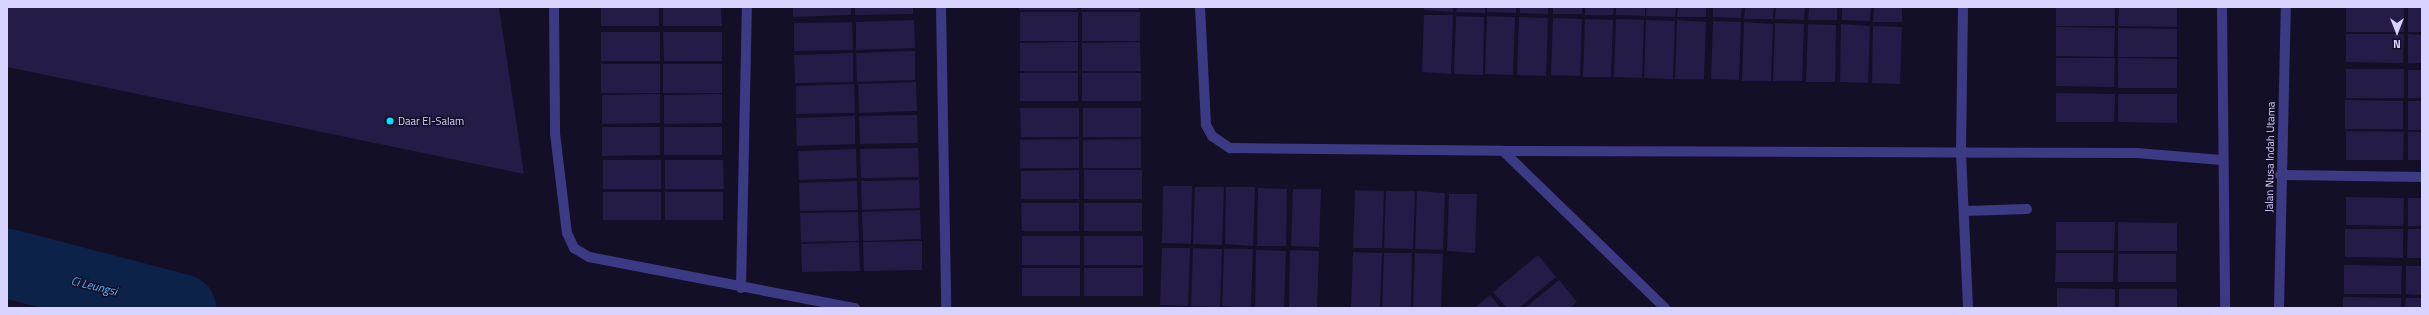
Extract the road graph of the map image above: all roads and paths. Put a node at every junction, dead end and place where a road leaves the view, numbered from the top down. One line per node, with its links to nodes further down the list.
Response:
1 (554, 7): 15 (street)
2 (747, 7): 15 (street)
3 (941, 7): 17 (street)
4 (1200, 7): 8 (street)
5 (1963, 7): 9 (street)
6 (2222, 7): 10 (street)
7 (2286, 7): 11 (street, Jalan Nusa Indah Utama)
8 (1503, 151): 9 (street); 18 (street)
9 (1961, 153): 10 (street); 14 (street)
10 (2222, 160): 20 (street)
11 (2280, 175): 12 (street); 21 (street, Jalan Nusa Indah Utama)
12 (2422, 177)
13 (2027, 209): 14 (street)
14 (1965, 212): 19 (street)
15 (741, 288): 16 (street)
16 (855, 308)
17 (946, 308)
18 (1665, 308)
19 (1968, 308)
20 (2225, 308)
21 (2279, 308)

